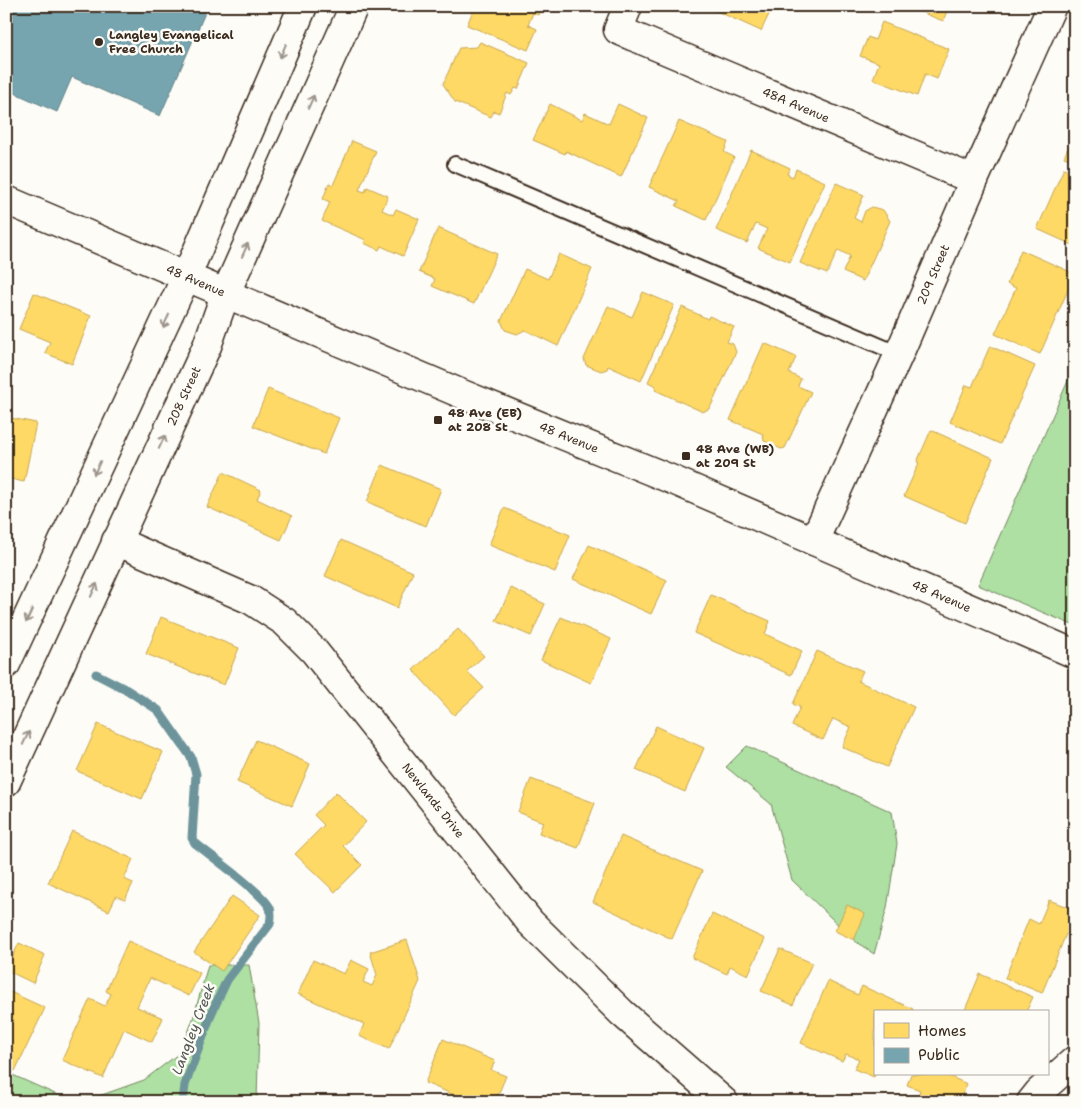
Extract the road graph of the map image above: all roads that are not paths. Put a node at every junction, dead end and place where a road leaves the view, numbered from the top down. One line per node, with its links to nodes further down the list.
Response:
1 (303, 6): 8 (main road, one-way to 8)
2 (354, 6): 9 (main road, 208 Street, one-way to 2)
3 (1052, 6): 6 (main road, 209 Street)
4 (623, 18): 6 (main road, 48A Avenue)
5 (455, 164): 10 (lane)
6 (974, 180): 10 (main road, 209 Street)
7 (6, 200): 8 (main road, 48 Avenue)
8 (186, 277): 9 (main road, 48 Avenue); 14 (main road, one-way to 14)
9 (225, 295): 11 (main road, 208 Street, one-way to 9); 12 (main road, 48 Avenue)
10 (899, 354): 12 (main road, 209 Street)
11 (116, 541): 15 (main road, 208 Street, one-way to 11); 17 (main road, Newlands Drive)
12 (814, 541): 13 (main road, 48 Avenue)
13 (1075, 654)
14 (6, 664)
15 (6, 782)
16 (1075, 1060): 18 (main road)
17 (724, 1102)
18 (1031, 1102)

